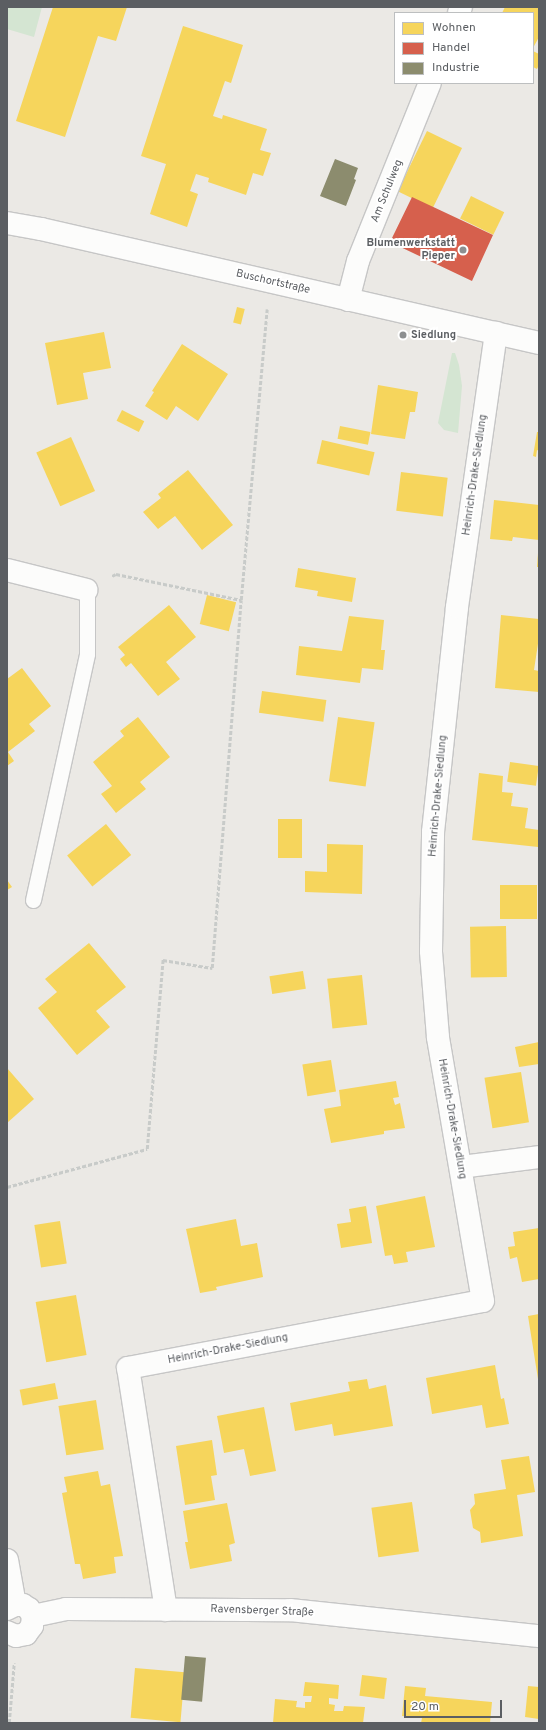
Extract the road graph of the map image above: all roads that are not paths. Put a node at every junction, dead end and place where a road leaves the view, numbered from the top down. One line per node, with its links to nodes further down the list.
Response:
1 (430, 84): 3 (street, Am Schulweg)
2 (7, 223): 3 (street, Buschortstraße)
3 (348, 300): 4 (street, Buschortstraße)
4 (496, 333): 5 (street, Buschortstraße); 10 (street, Heinrich-Drake-Siedlung)
5 (539, 343)
6 (7, 570): 7 (street)
7 (87, 590): 8 (lane)
8 (33, 900)
9 (539, 1157): 10 (street)
10 (461, 1168): 13 (street, Heinrich-Drake-Siedlung)
11 (7, 1560): 12 (street)
12 (18, 1610): 13 (street, Ravensberger Straße); 14 (street)
13 (166, 1610): 15 (street, Ravensberger Straße)
14 (12, 1634)
15 (539, 1636)

